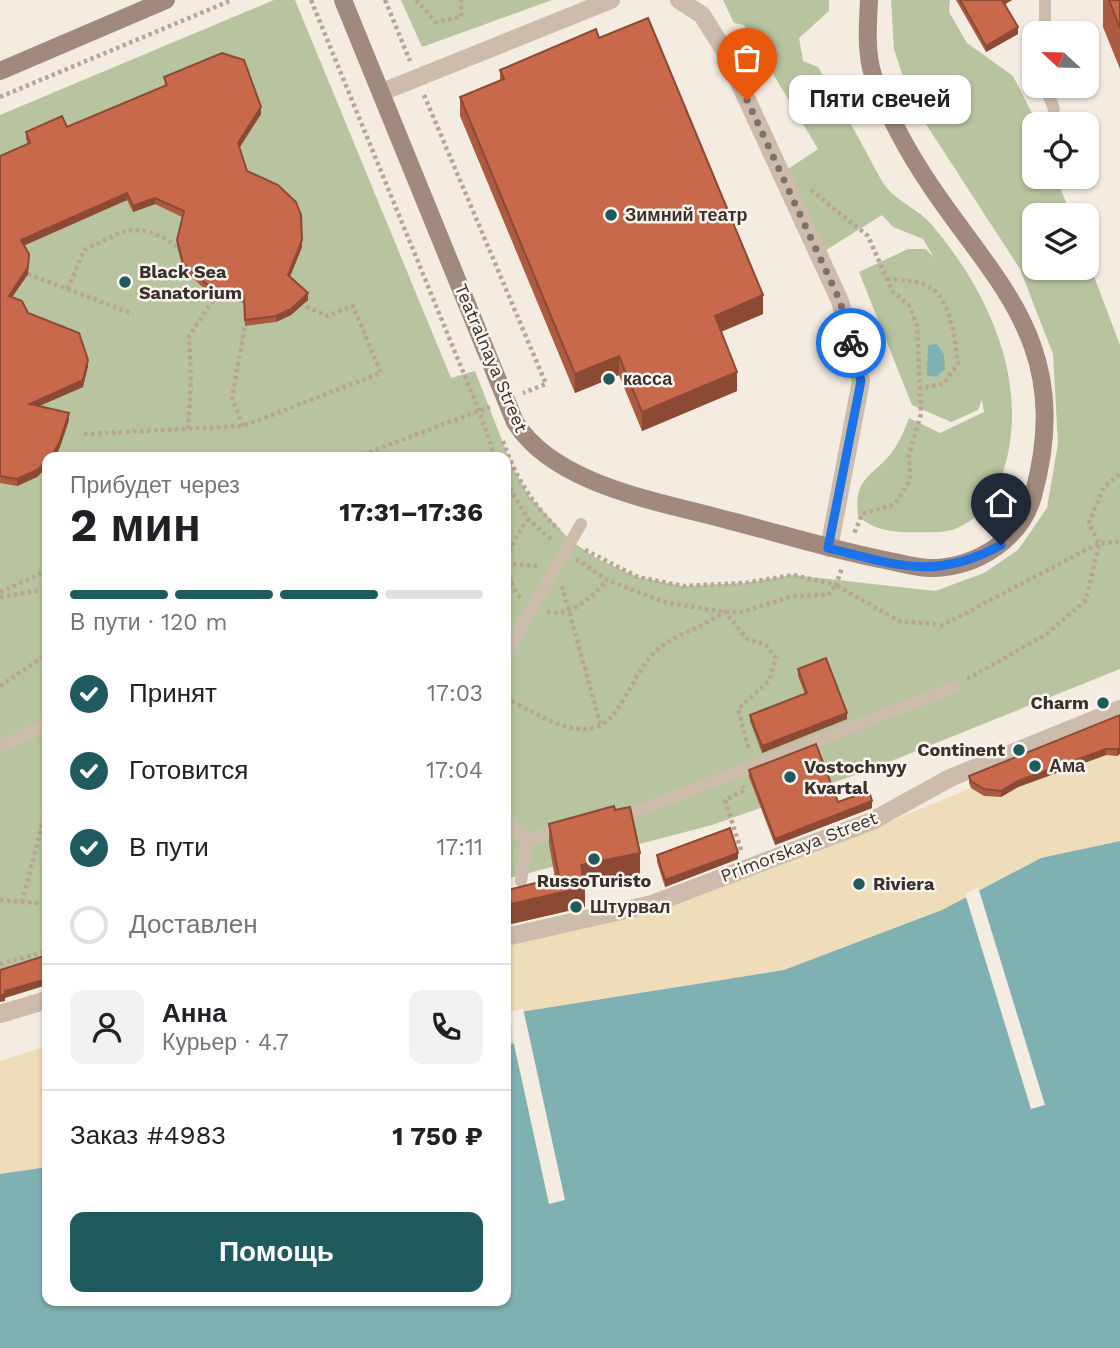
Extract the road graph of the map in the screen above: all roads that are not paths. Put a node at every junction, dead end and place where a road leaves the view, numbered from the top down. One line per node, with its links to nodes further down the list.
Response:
1 (166, 0): 8 (main road)
2 (343, 0): 9 (main road, Teatralnaya Street)
3 (611, 0): 9 (street)
4 (679, 0): 13 (street)
5 (869, 0): 13 (main road, Teatralnaya Street)
6 (1045, 0): 7 (lane)
7 (1045, 21)
8 (0, 71)
9 (382, 92): 13 (main road, Teatralnaya Street)
10 (1050, 98): 11 (lane)
11 (1054, 109)
12 (581, 524): 14 (lane)
13 (828, 548)
14 (511, 645)
15 (954, 687): 19 (lane)
16 (1120, 709): 24 (street, Primorskaya Street)
17 (42, 726): 18 (lane)
18 (0, 746)
19 (608, 818)
20 (582, 824): 22 (lane)
21 (511, 826): 22 (lane)
22 (527, 840): 23 (lane)
23 (521, 881)
24 (511, 936)
25 (42, 1001): 26 (street)
26 (0, 1014)

